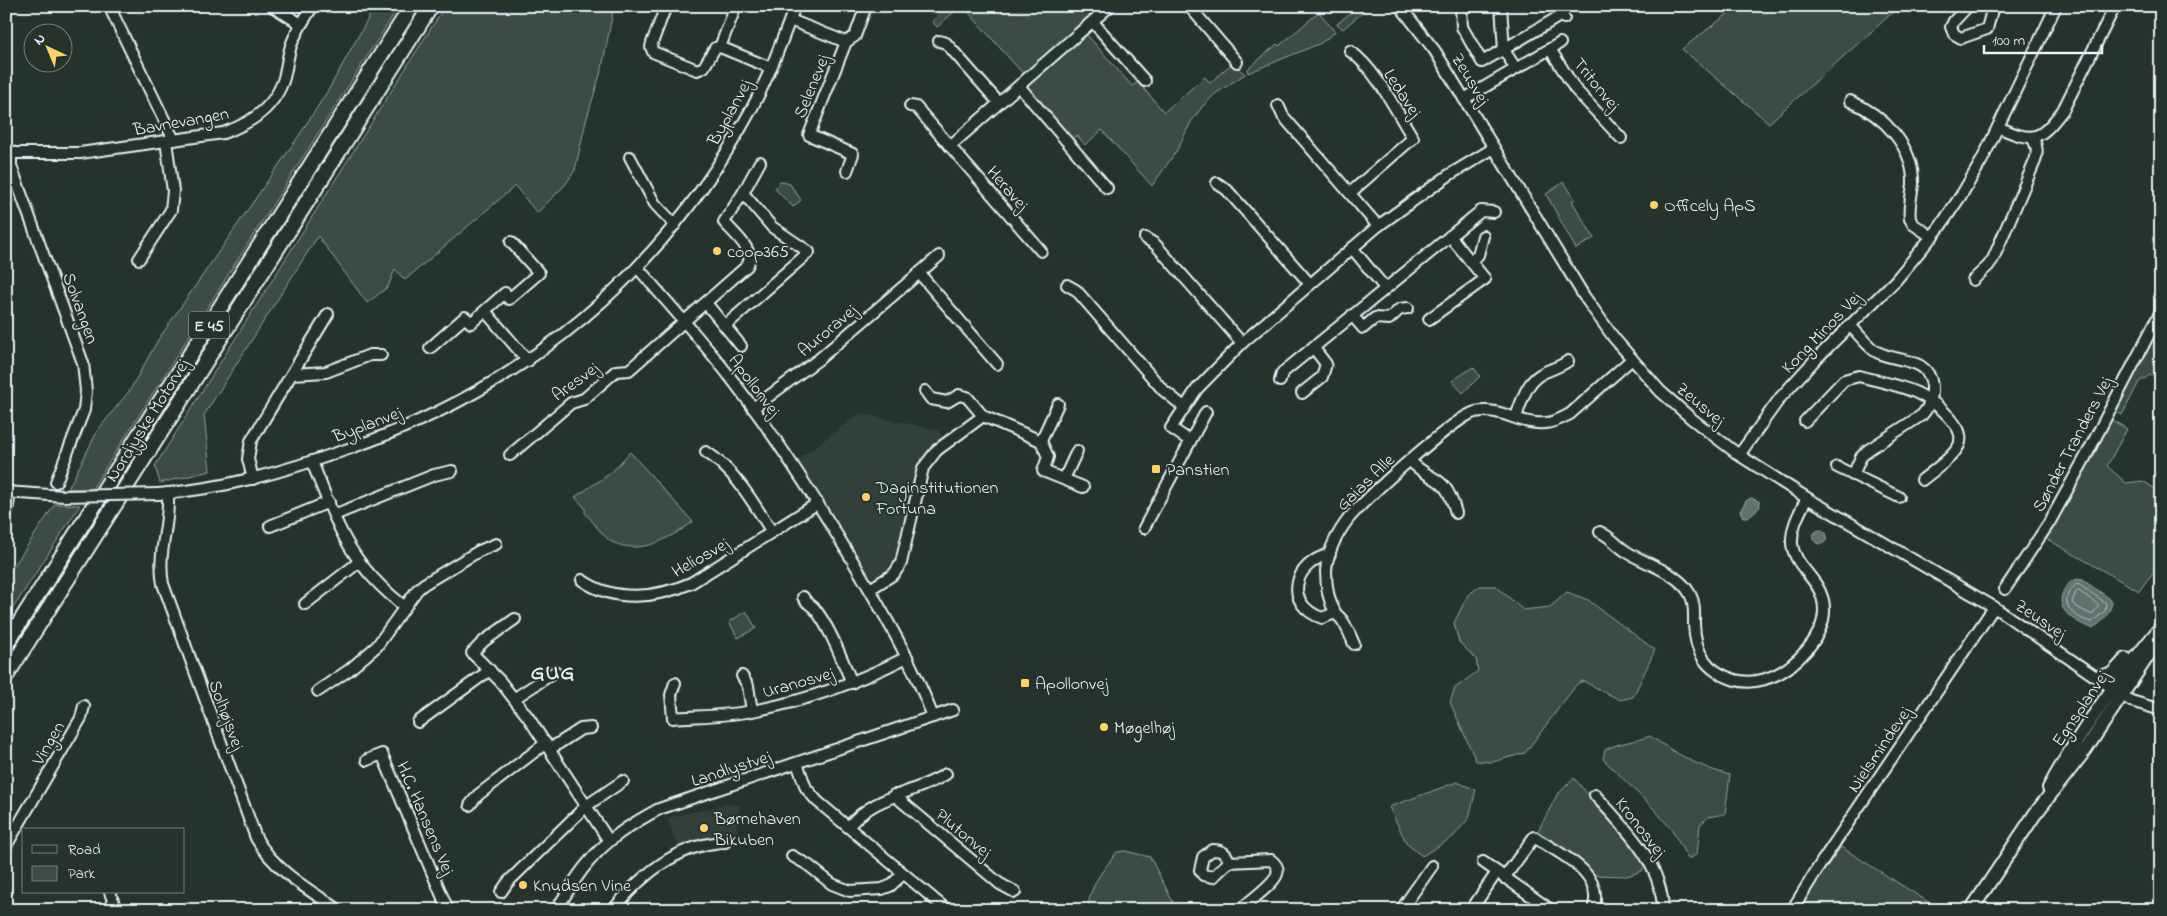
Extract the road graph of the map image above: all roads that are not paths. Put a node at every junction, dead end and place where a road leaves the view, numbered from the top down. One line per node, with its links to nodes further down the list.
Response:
1 (109, 6): 43 (street)
2 (272, 6): 22 (street)
3 (313, 6): 22 (street, Bavnevangen)
4 (412, 6): 148 (highway, Nordjyske Motorvej / E 45)
5 (431, 6): 153 (highway, Nordjyske Motorvej / E 45)
6 (666, 6): 26 (street)
7 (736, 6): 26 (street)
8 (795, 6): 20 (street, Byplanvej)
9 (866, 6): 23 (street, Selenevej)
10 (1110, 6): 21 (street)
11 (1189, 6): 30 (street)
12 (1400, 6): 35 (street, Zeusvej)
13 (1461, 6): 28 (street)
14 (1501, 6): 28 (street)
15 (1968, 6): 16 (street)
16 (1993, 6)
17 (2056, 6): 40 (street, Kong Minos Vej)
18 (2115, 6): 42 (street)
19 (1564, 18): 28 (street)
20 (790, 20): 23 (street, Selenevej); 31 (street, Byplanvej)
21 (1093, 22): 33 (street); 34 (street)
22 (301, 24): 43 (street, Bavnevangen)
23 (846, 42): 49 (street, Selenevej)
24 (939, 42): 37 (street)
25 (1560, 42): 27 (street)
26 (720, 47): 31 (street)
27 (1550, 48): 32 (street); 41 (street, Tritonvej)
28 (1504, 50): 32 (street)
29 (1350, 51): 53 (street, Ledavej)
30 (1237, 62)
31 (771, 68): 55 (street, Byplanvej)
32 (1516, 69): 35 (street)
33 (1145, 81)
34 (1018, 86): 37 (street); 51 (street)
35 (1464, 100): 45 (street, Zeusvej)
36 (1850, 101): 59 (street)
37 (999, 103): 44 (street)
38 (1278, 105): 53 (street)
39 (910, 106): 44 (street, Heravej)
40 (1998, 127): 42 (street); 59 (street, Kong Minos Vej)
41 (1621, 138)
42 (2032, 138): 69 (street)
43 (170, 140): 46 (street, Bavnevangen); 65 (street)
44 (950, 146): 63 (street, Heravej)
45 (1494, 148): 56 (street); 88 (street, Zeusvej)
46 (8, 151): 118 (street, Solvangen)
47 (630, 157): 55 (street)
48 (760, 162): 52 (street)
49 (847, 171)
50 (1217, 183): 70 (street)
51 (1107, 188)
52 (743, 193): 73 (street, Aresvej); 82 (street)
53 (1350, 193): 56 (street)
54 (1494, 212): 57 (street)
55 (675, 225): 67 (street, Byplanvej)
56 (1378, 226): 62 (street)
57 (1450, 236): 66 (street); 72 (street)
58 (1483, 236): 66 (street)
59 (1932, 236): 81 (street, Kong Minos Vej)
60 (1145, 238): 83 (street)
61 (511, 242): 76 (street)
62 (1352, 248): 70 (street); 72 (street)
63 (1041, 251)
64 (939, 256): 68 (street, Auroravej)
65 (139, 259)
66 (1470, 261): 79 (street)
67 (638, 268): 80 (street, Apollonvej); 89 (street, Byplanvej)
68 (919, 273): 91 (street); 99 (street, Auroravej)
69 (1974, 280)
70 (1310, 284): 83 (street)
71 (1067, 285): 98 (street)
72 (1385, 288): 78 (street)
73 (706, 303): 80 (street, Aresvej); 82 (street)
74 (1408, 308): 78 (street)
75 (2161, 310): 138 (street, Sønder Tranders Vej)
76 (485, 311): 86 (street); 89 (street)
77 (328, 314): 92 (street)
78 (1352, 315): 85 (street)
79 (1429, 319)
80 (685, 322): 99 (street, Apollonvej); 108 (street, Aresvej)
81 (1849, 325): 96 (street); 109 (street, Kong Minos Vej)
82 (725, 326): 84 (street)
83 (1242, 343): 98 (street)
84 (741, 346)
85 (1313, 347): 93 (street); 95 (street)
86 (430, 348)
87 (381, 355): 92 (street)
88 (1632, 360): 102 (street, Gaias Alle); 109 (street, Zeusvej)
89 (528, 361): 111 (street, Byplanvej)
90 (1568, 361): 102 (street)
91 (997, 364)
92 (292, 374): 115 (street)
93 (1280, 381)
94 (925, 391): 101 (street)
95 (1302, 393)
96 (1931, 399): 103 (street); 114 (street); 117 (street)
97 (1058, 404): 104 (street)
98 (1184, 407): 105 (street)
99 (753, 408): 125 (street, Apollonvej)
100 (1206, 412): 105 (street)
101 (984, 416): 104 (street); 137 (street)
102 (1516, 417): 110 (street, Gaias Alle)
103 (1805, 421)
104 (1041, 441): 116 (street)
105 (1190, 441): 130 (street)
106 (1077, 451): 116 (street)
107 (706, 452): 131 (street)
108 (510, 455)
109 (1739, 455): 123 (street, Zeusvej)
110 (1410, 461): 126 (street, Gaias Alle); 134 (street, Gaias Alle)
111 (312, 462): 115 (street, Byplanvej); 124 (street)
112 (1837, 467): 114 (street)
113 (452, 471): 127 (street)
114 (1853, 475): 122 (street)
115 (253, 479): 121 (street, Byplanvej)
116 (1064, 479): 119 (street)
117 (1922, 480)
118 (56, 482)
119 (1083, 487)
120 (8, 492): 121 (street, Byplanvej, bridge); 128 (street)
121 (163, 494): 193 (street, Solhøjsvej)
122 (1899, 497)
123 (1807, 498): 132 (street); 142 (street, Zeusvej)
124 (328, 502): 127 (street); 129 (street)
125 (818, 503): 131 (street, Heliosvej); 137 (street, Apollonvej)
126 (1456, 513)
127 (334, 515): 135 (street)
128 (6, 518)
129 (270, 526)
130 (1144, 528)
131 (772, 532): 136 (street, Heliosvej)
132 (1600, 532)
133 (496, 544): 141 (street)
134 (1330, 554): 143 (street, Gaias Alle); 143 (street)
135 (359, 562): 140 (street); 141 (street)
136 (582, 580)
137 (870, 589): 150 (street, Apollonvej)
138 (2005, 589)
139 (803, 597): 157 (street, Uranosvej)
140 (305, 604)
141 (405, 607): 158 (street)
142 (1994, 607): 155 (street, Zeusvej); 202 (street, Nielsmindevej)
143 (1335, 613): 149 (street, Gaias Alle)
144 (2161, 616): 155 (main road)
145 (515, 619): 151 (street)
146 (2161, 626): 159 (main road, Egnsplanvej)
147 (2161, 636): 159 (main road, Egnsplanvej)
148 (6, 644)
149 (1354, 644)
150 (907, 657): 157 (street, Uranosvej); 165 (street, Apollonvej)
151 (490, 670): 160 (street); 166 (street)
152 (555, 672): 160 (street)
153 (6, 676)
154 (742, 676): 164 (street, Uranosvej)
155 (2097, 677): 159 (street, Zeusvej)
156 (674, 683): 164 (street, Uranosvej)
157 (852, 683): 164 (street, Uranosvej)
158 (318, 691)
159 (2119, 692): 163 (street, Zeusvej); 203 (main road, Egnsplanvej)
160 (514, 698): 168 (street)
161 (84, 706): 180 (street, Vingen)
162 (952, 710): 165 (street, Landlystvej)
163 (2161, 710)
164 (752, 711)
165 (933, 717): 170 (street, Landlystvej)
166 (418, 722)
167 (591, 728): 168 (street)
168 (548, 746): 175 (street); 176 (street)
169 (367, 760): 194 (street, H.C. Hansens Vej)
170 (797, 763): 177 (street); 178 (street, Landlystvej)
171 (946, 774): 174 (street, Plutonvej)
172 (623, 781): 176 (street)
173 (1595, 795): 201 (street, Kronosvej)
174 (894, 796): 177 (street, Plutonvej); 188 (street, Plutonvej)
175 (470, 805)
176 (586, 806): 178 (street); 187 (street)
177 (848, 827): 185 (street)
178 (609, 841): 191 (street, Landlystvej)
179 (725, 842): 195 (street)
180 (6, 846)
181 (792, 856): 185 (street)
182 (1229, 862): 197 (street)
183 (1482, 862): 186 (street)
184 (1432, 866): 198 (street)
185 (903, 874): 196 (street)
186 (1501, 875): 190 (street); 199 (street); 200 (street)
187 (501, 892)
188 (1015, 892)
189 (111, 894): 192 (street)
190 (1594, 906)
191 (557, 909)
192 (116, 910)
193 (339, 910)
194 (448, 910)
195 (613, 910)
196 (947, 910)
197 (1240, 910)
198 (1401, 910)
199 (1471, 910)
200 (1551, 910)
201 (1663, 910)
202 (1792, 910)
203 (1971, 910)

